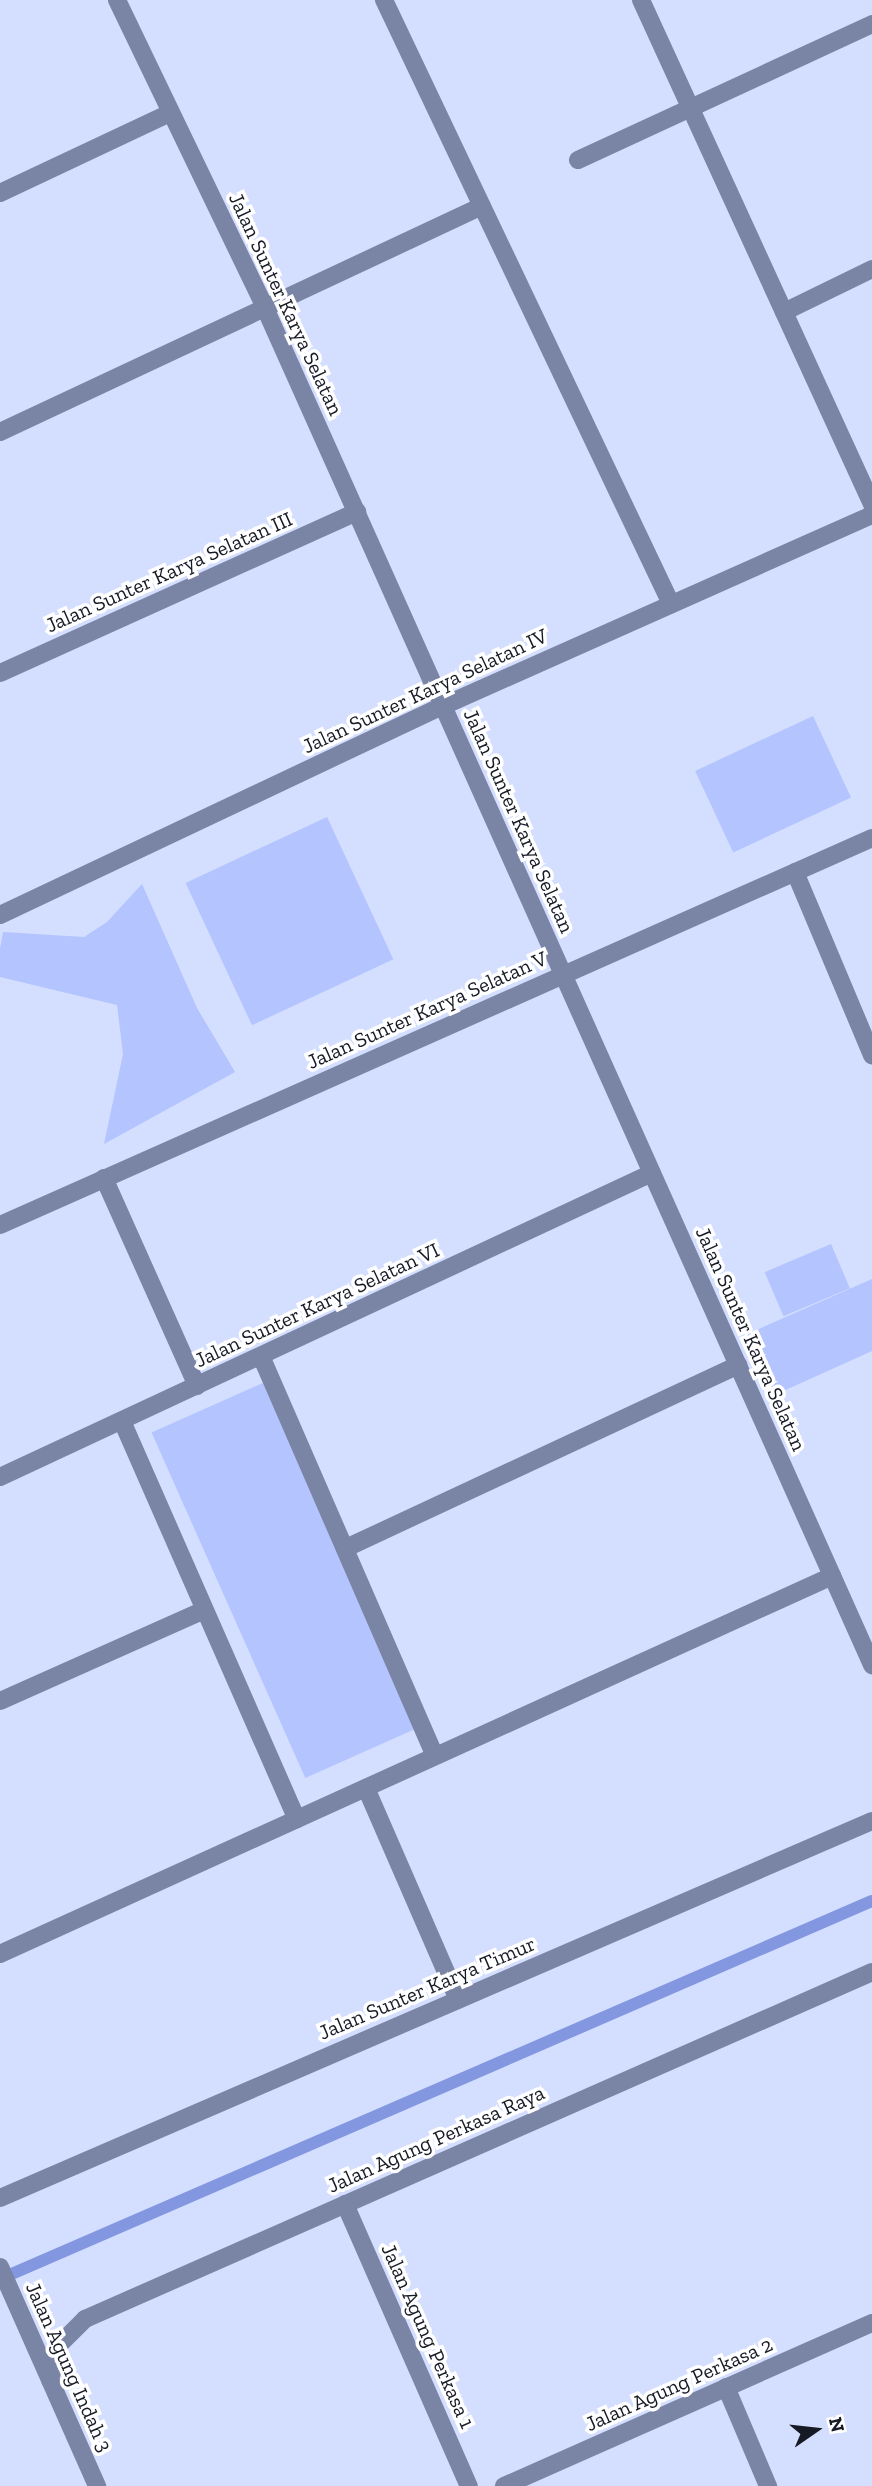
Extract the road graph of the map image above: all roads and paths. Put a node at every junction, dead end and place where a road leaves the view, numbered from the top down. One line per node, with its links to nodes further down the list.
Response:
1 (117, 0): 6 (street, Jalan Sunter Karya Selatan)
2 (384, 0): 9 (street)
3 (641, 0): 5 (street)
4 (872, 24): 5 (street)
5 (692, 111): 7 (street); 12 (street)
6 (170, 113): 8 (street); 11 (street, Jalan Sunter Karya Selatan)
7 (578, 160)
8 (0, 193)
9 (482, 206): 11 (street); 17 (street)
10 (872, 269): 12 (street)
11 (265, 308): 13 (street); 15 (street, Jalan Sunter Karya Selatan)
12 (784, 312): 14 (street)
13 (0, 432)
14 (872, 504)
15 (356, 512): 18 (street, Jalan Sunter Karya Selatan III); 19 (street, Jalan Sunter Karya Selatan)
16 (872, 515): 17 (street, Jalan Sunter Karya Selatan IV)
17 (671, 604): 19 (street, Jalan Sunter Karya Selatan IV)
18 (0, 673)
19 (443, 706): 22 (street, Jalan Sunter Karya Selatan IV); 23 (street, Jalan Sunter Karya Selatan)
20 (872, 838): 21 (street, Jalan Sunter Karya Selatan V)
21 (795, 872): 23 (street, Jalan Sunter Karya Selatan V); 24 (street)
22 (0, 915)
23 (563, 975): 25 (street, Jalan Sunter Karya Selatan); 26 (street, Jalan Sunter Karya Selatan V)
24 (872, 1055)
25 (652, 1173): 28 (street, Jalan Sunter Karya Selatan VI); 29 (street, Jalan Sunter Karya Selatan)
26 (104, 1178): 27 (street, Jalan Sunter Karya Selatan V); 30 (street)
27 (0, 1225)
28 (261, 1356): 30 (street, Jalan Sunter Karya Selatan VI); 33 (street)
29 (738, 1365): 33 (street); 34 (street, Jalan Sunter Karya Selatan)
30 (197, 1386): 31 (street, Jalan Sunter Karya Selatan VI)
31 (122, 1421): 32 (street, Jalan Sunter Karya Selatan VI); 35 (street)
32 (0, 1477)
33 (346, 1548): 38 (street)
34 (832, 1576): 36 (street, Jalan Sunter Karya Selatan); 38 (street)
35 (204, 1610): 37 (street); 40 (street)
36 (872, 1665)
37 (0, 1701)
38 (435, 1756): 39 (street)
39 (366, 1788): 40 (street); 44 (street)
40 (297, 1819): 42 (street)
41 (872, 1821): 44 (street, Jalan Sunter Karya Timur)
42 (0, 1954)
43 (872, 1972): 46 (street, Jalan Agung Perkasa Raya)
44 (458, 2000): 45 (street, Jalan Sunter Karya Timur)
45 (0, 2198)
46 (345, 2204): 49 (street, Jalan Agung Perkasa Raya); 52 (street, Jalan Agung Perkasa 1)
47 (0, 2267): 49 (street, Jalan Agung Indah 3)
48 (872, 2323): 50 (street, Jalan Agung Perkasa 2)
49 (50, 2380): 51 (street, Jalan Agung Indah 3)
50 (726, 2388): 53 (street, Jalan Agung Perkasa 2); 54 (street)
51 (97, 2486)
52 (469, 2486)
53 (504, 2486)
54 (768, 2486)

